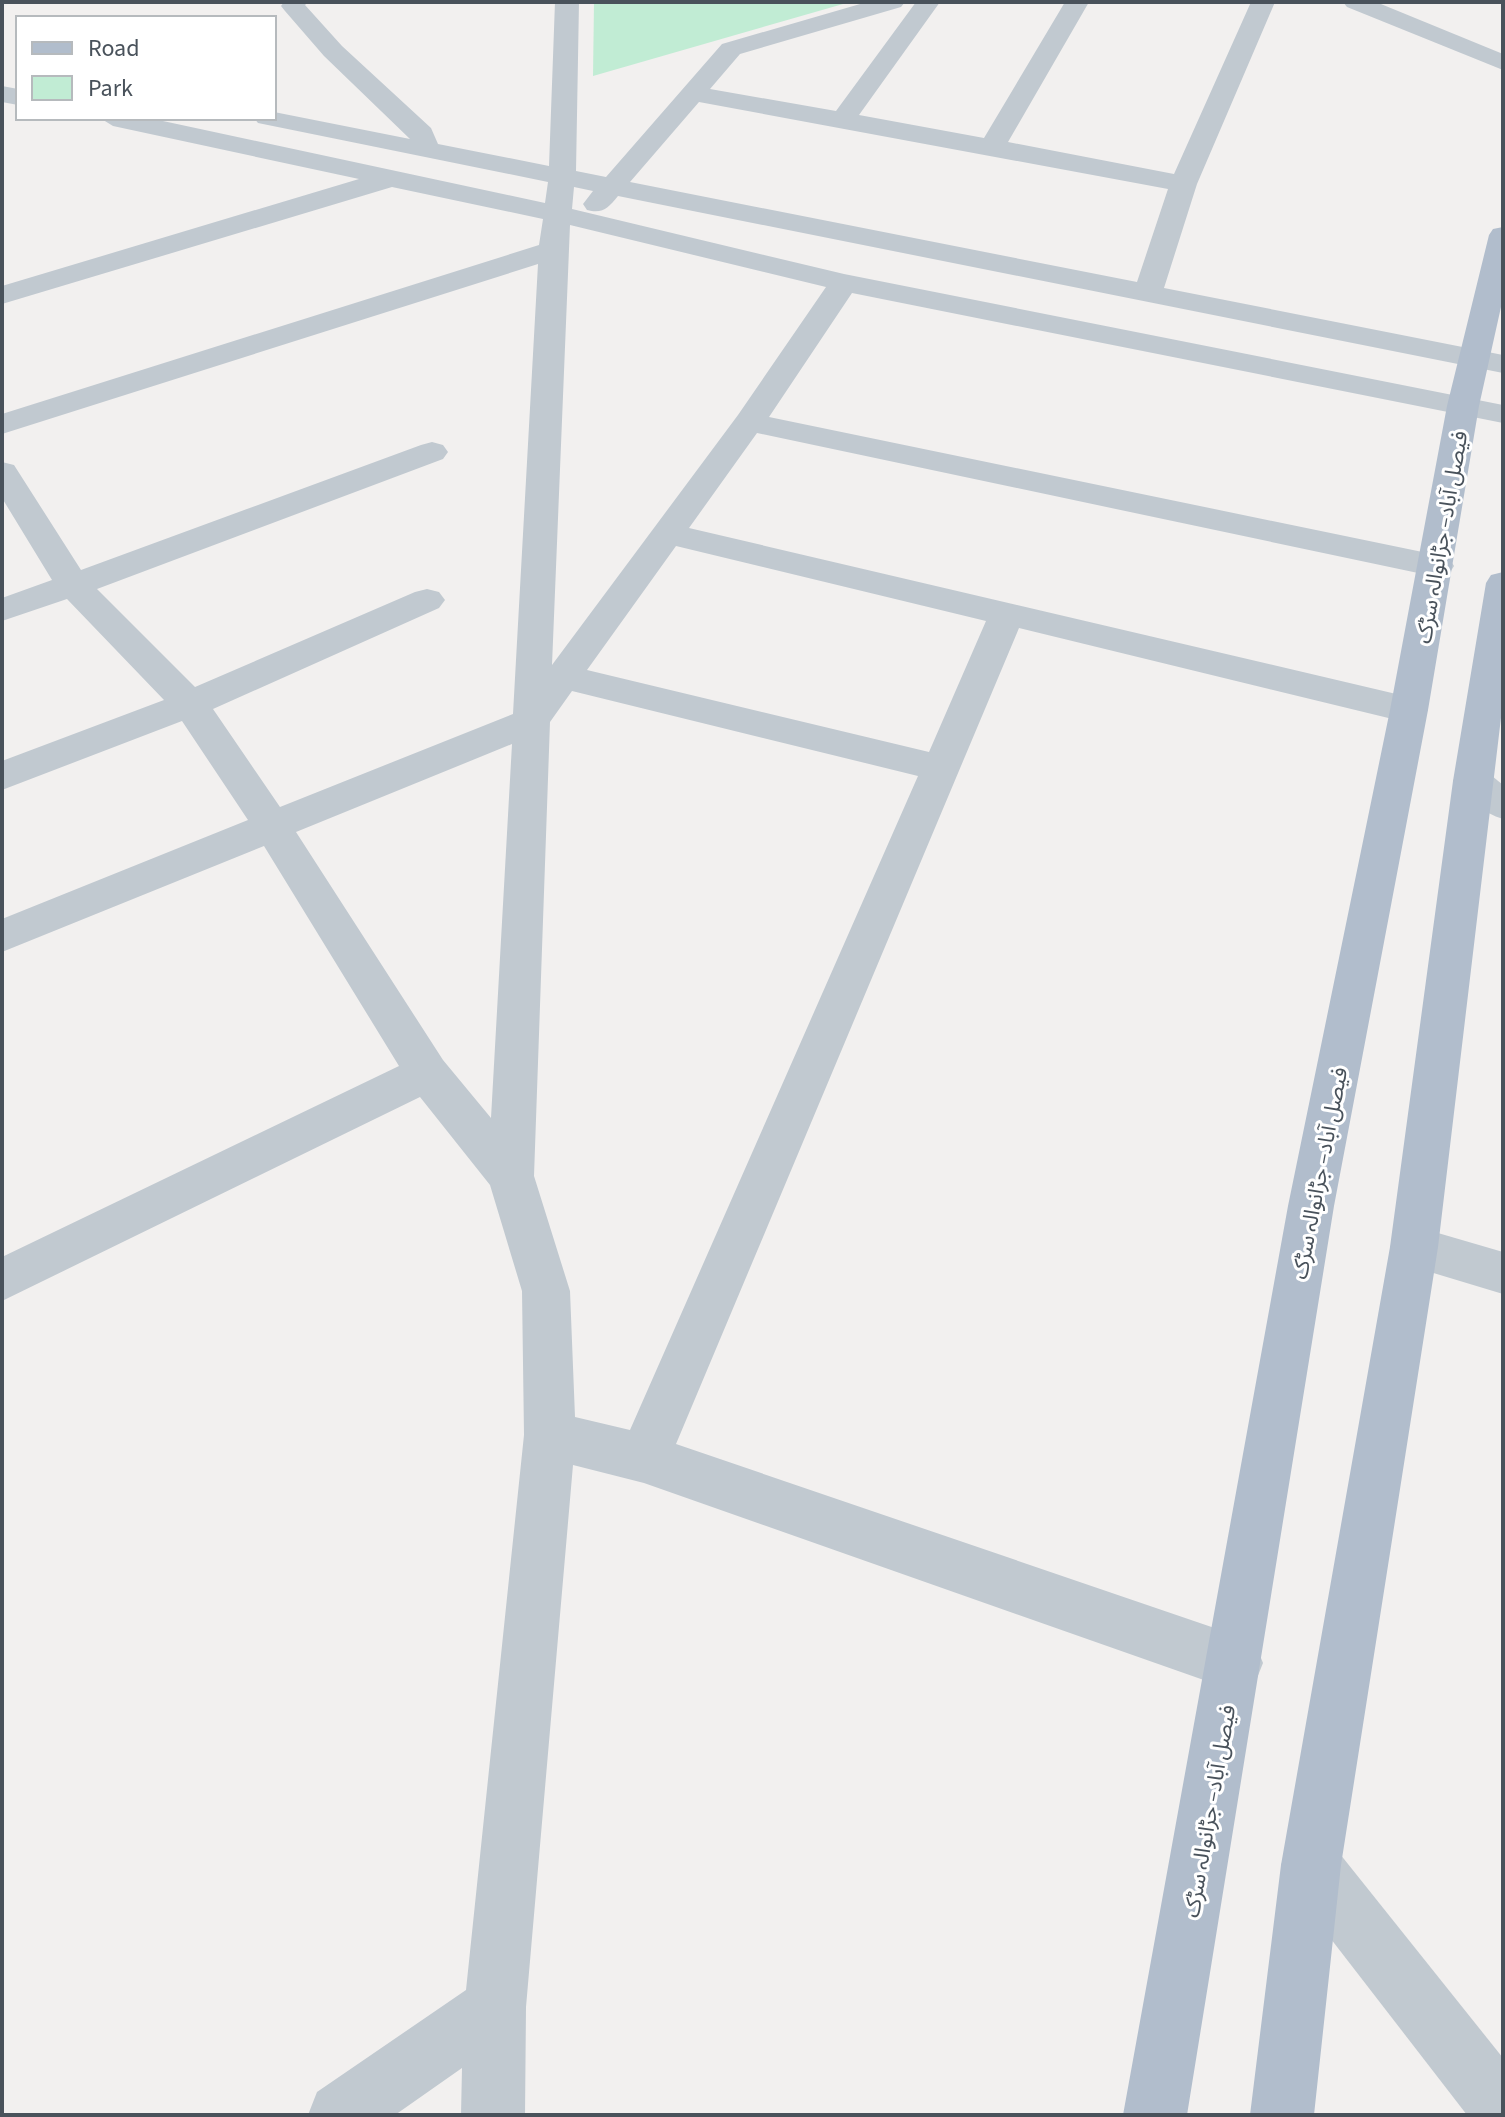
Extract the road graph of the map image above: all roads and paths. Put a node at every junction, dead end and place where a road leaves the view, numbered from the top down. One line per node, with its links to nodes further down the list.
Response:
1 (296, 2): 16 (street)
2 (567, 2): 19 (street)
3 (893, 2): 11 (street)
4 (928, 2): 12 (street)
5 (1077, 2): 15 (street)
6 (1263, 2): 18 (street)
7 (1355, 2): 9 (street)
8 (1430, 2): 9 (street)
9 (1421, 30): 10 (street)
10 (1503, 63)
11 (692, 93): 12 (street); 19 (street)
12 (843, 119): 15 (street)
13 (122, 120): 17 (street)
14 (276, 120): 16 (street)
15 (992, 147): 18 (street)
16 (427, 150): 19 (street)
17 (391, 179): 19 (street); 23 (street)
18 (1183, 184): 22 (street)
19 (581, 208): 21 (street); 22 (street); 27 (street); 40 (street)
20 (1503, 235): 24 (main road, فیصل آباد– جڑانوالہ سڑک)
21 (844, 283): 25 (street); 26 (street)
22 (1148, 292): 24 (street)
23 (2, 295)
24 (1488, 362): 25 (main road, فیصل آباد– جڑانوالہ سڑک)
25 (1483, 410): 31 (main road, فیصل آباد– جڑانوالہ سڑک)
26 (749, 422): 30 (street); 31 (street)
27 (2, 424)
28 (432, 452): 33 (street)
29 (2, 473): 33 (street)
30 (667, 533): 36 (street); 37 (street)
31 (1437, 566): 39 (main road, فیصل آباد– جڑانوالہ سڑک)
32 (1503, 583): 43 (main road)
33 (73, 585): 35 (street); 38 (street)
34 (427, 600): 38 (street)
35 (2, 610)
36 (1007, 614): 39 (street); 41 (street)
37 (563, 677): 40 (street); 41 (street)
38 (190, 704): 42 (street); 44 (street)
39 (1409, 710): 53 (main road, فیصل آباد– جڑانوالہ سڑک)
40 (531, 721): 44 (street); 47 (street)
41 (941, 768): 52 (street)
42 (2, 776)
43 (1487, 793): 48 (main road)
44 (272, 826): 45 (street); 46 (street)
45 (2, 936)
46 (427, 1073): 47 (street); 50 (street)
47 (511, 1176): 51 (street)
48 (1414, 1247): 49 (street); 54 (main road)
49 (1503, 1273)
50 (2, 1280)
51 (550, 1435): 52 (street); 55 (street)
52 (644, 1458): 53 (street)
53 (1235, 1663): 59 (main road, فیصل آباد– جڑانوالہ سڑک)
54 (1311, 1865): 56 (street); 60 (main road)
55 (495, 2007): 57 (street); 58 (street)
56 (1503, 2109)
57 (340, 2115)
58 (493, 2115)
59 (1155, 2115)
60 (1282, 2115)

